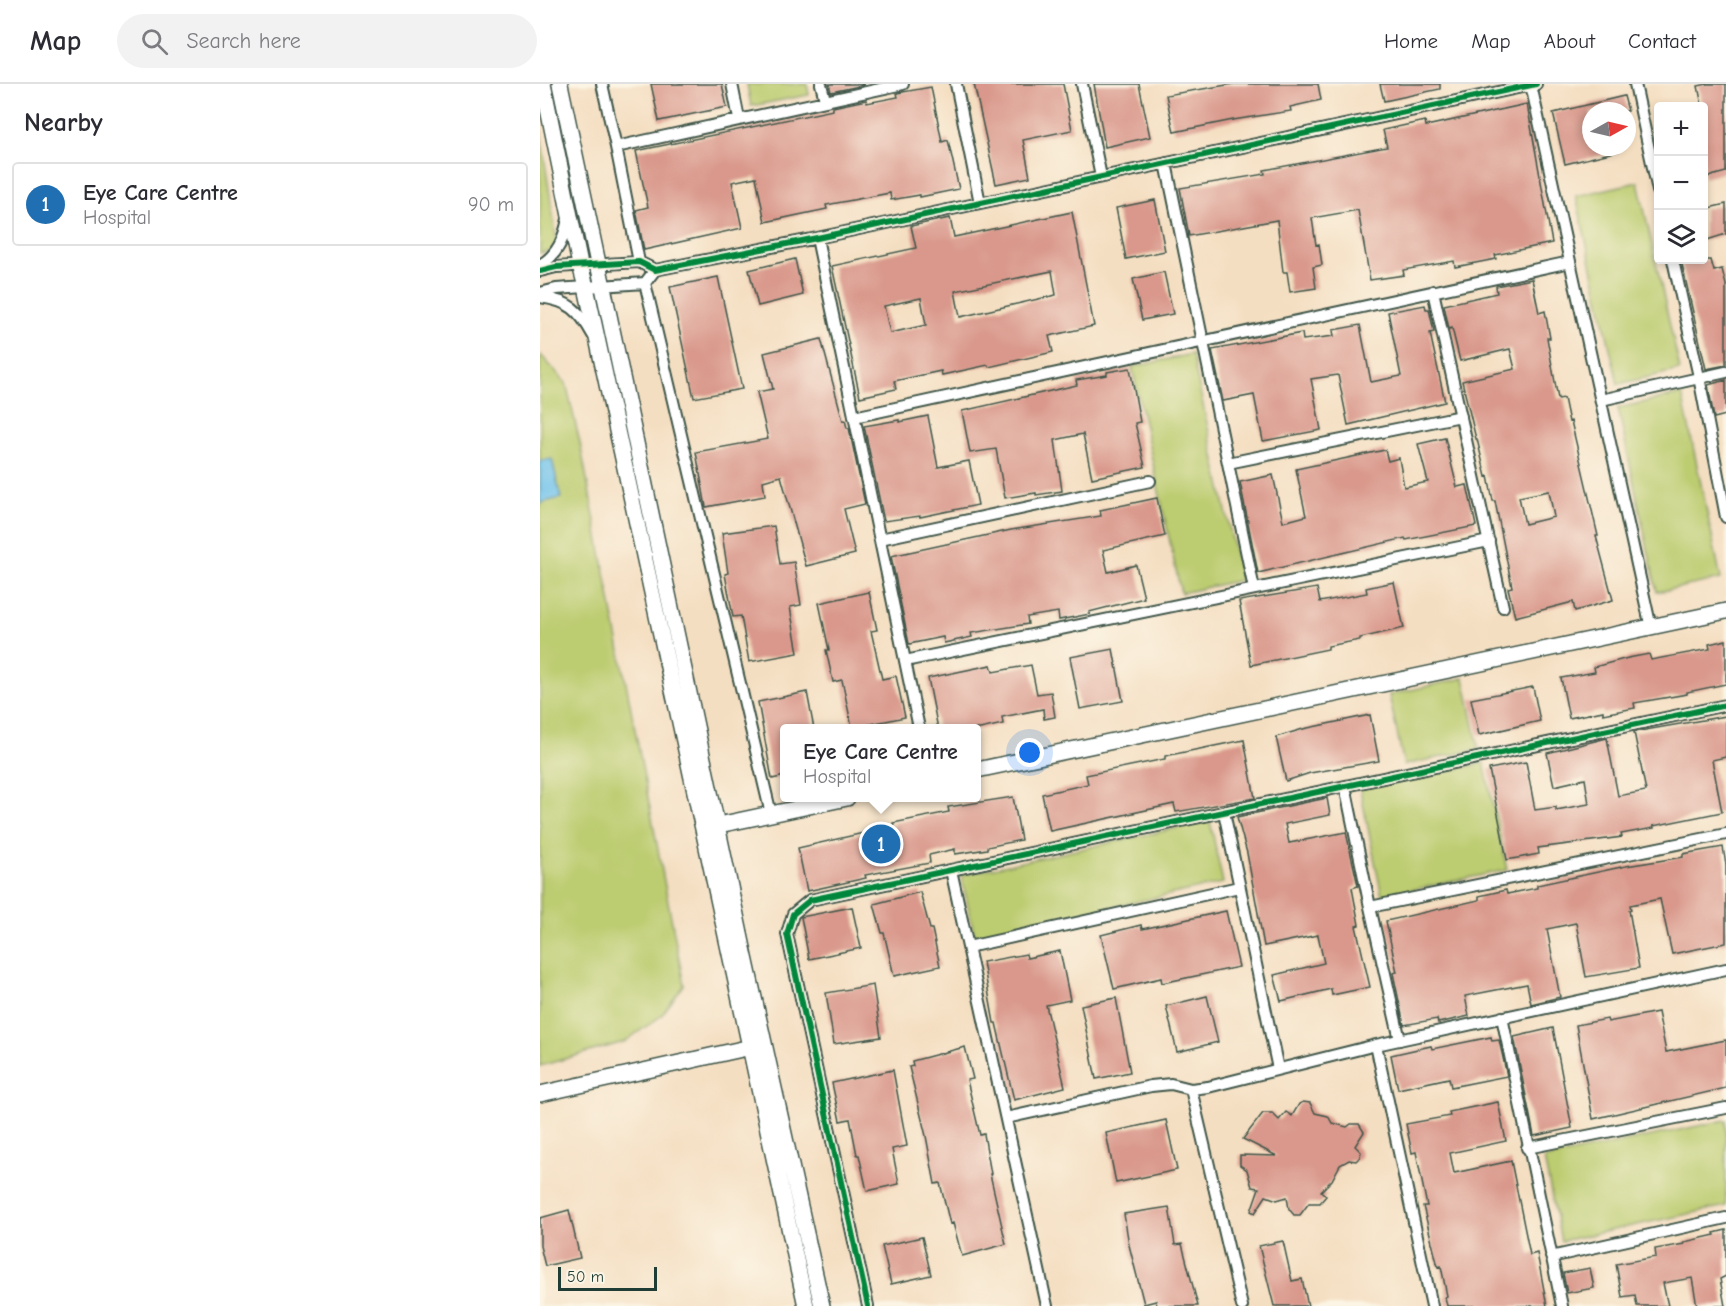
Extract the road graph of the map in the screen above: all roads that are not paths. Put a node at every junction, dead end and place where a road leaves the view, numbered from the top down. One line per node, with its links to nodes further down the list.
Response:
1 (543, 84): 18 (main road)
2 (560, 84): 22 (main road)
3 (602, 84): 13 (street)
4 (732, 84): 12 (street)
5 (821, 84): 11 (street)
6 (903, 84): 11 (street)
7 (956, 84): 17 (street)
8 (1082, 84): 16 (street)
9 (1635, 84): 15 (street)
10 (1533, 85): 14 (street); 21 (street)
11 (825, 100): 12 (street)
12 (739, 119): 13 (street)
13 (616, 147): 20 (street)
14 (1166, 164): 16 (street); 34 (street)
15 (1654, 169)
16 (1101, 177): 17 (street)
17 (980, 203): 19 (street)
18 (569, 210): 24 (street); 25 (main road)
19 (817, 238): 26 (street); 40 (street)
20 (639, 262): 22 (street); 26 (street)
21 (1570, 262): 31 (street); 38 (street)
22 (599, 264): 25 (street); 30 (main road)
23 (1674, 264): 37 (street)
24 (540, 265)
25 (580, 265): 27 (street); 29 (main road)
26 (655, 270): 28 (street)
27 (540, 271)
28 (645, 283): 30 (street); 57 (street)
29 (586, 287): 30 (street); 32 (street); 35 (main road)
30 (604, 287): 58 (main road)
31 (1433, 291): 34 (street); 39 (street)
32 (540, 293)
33 (540, 297): 35 (street)
34 (1203, 341): 40 (street); 41 (street)
35 (598, 343): 58 (main road)
36 (1726, 372): 37 (street)
37 (1699, 377): 38 (street); 43 (street)
38 (1601, 400): 49 (street)
39 (1461, 416): 41 (street); 45 (street)
40 (854, 417): 44 (street)
41 (1228, 463): 46 (street)
42 (1150, 481): 44 (street)
43 (1726, 517)
44 (880, 539): 50 (street)
45 (1489, 541): 46 (street); 47 (street)
46 (1254, 589): 50 (street)
47 (1503, 607)
48 (1726, 611): 49 (main road)
49 (1651, 627): 53 (main road)
50 (905, 662): 52 (street)
51 (1726, 705): 54 (street)
52 (918, 724)
53 (981, 769)
54 (1345, 786): 56 (street); 62 (street)
55 (828, 802): 57 (main road)
56 (1224, 812): 60 (street); 61 (street)
57 (771, 814): 58 (main road)
58 (710, 826): 68 (main road)
59 (1725, 837): 62 (street)
60 (951, 870): 63 (street); 79 (street)
61 (1239, 886): 63 (street); 69 (street)
62 (1370, 907): 66 (street)
63 (968, 948): 73 (street)
64 (1726, 969): 65 (street)
65 (1502, 1017): 66 (street); 74 (street)
66 (1400, 1040): 67 (street)
67 (1376, 1045): 69 (street); 82 (street)
68 (758, 1046): 71 (main road); 77 (main road); 78 (main road)
69 (1278, 1069): 70 (street)
70 (1191, 1089): 73 (street); 81 (street)
71 (540, 1094)
72 (1726, 1108): 74 (street)
73 (1006, 1118): 80 (street)
74 (1527, 1148): 76 (street)
75 (1726, 1218): 76 (street)
76 (1551, 1257): 83 (street)
77 (806, 1306)
78 (822, 1306)
79 (867, 1306)
80 (1047, 1306)
81 (1242, 1306)
82 (1432, 1306)
83 (1562, 1306)

